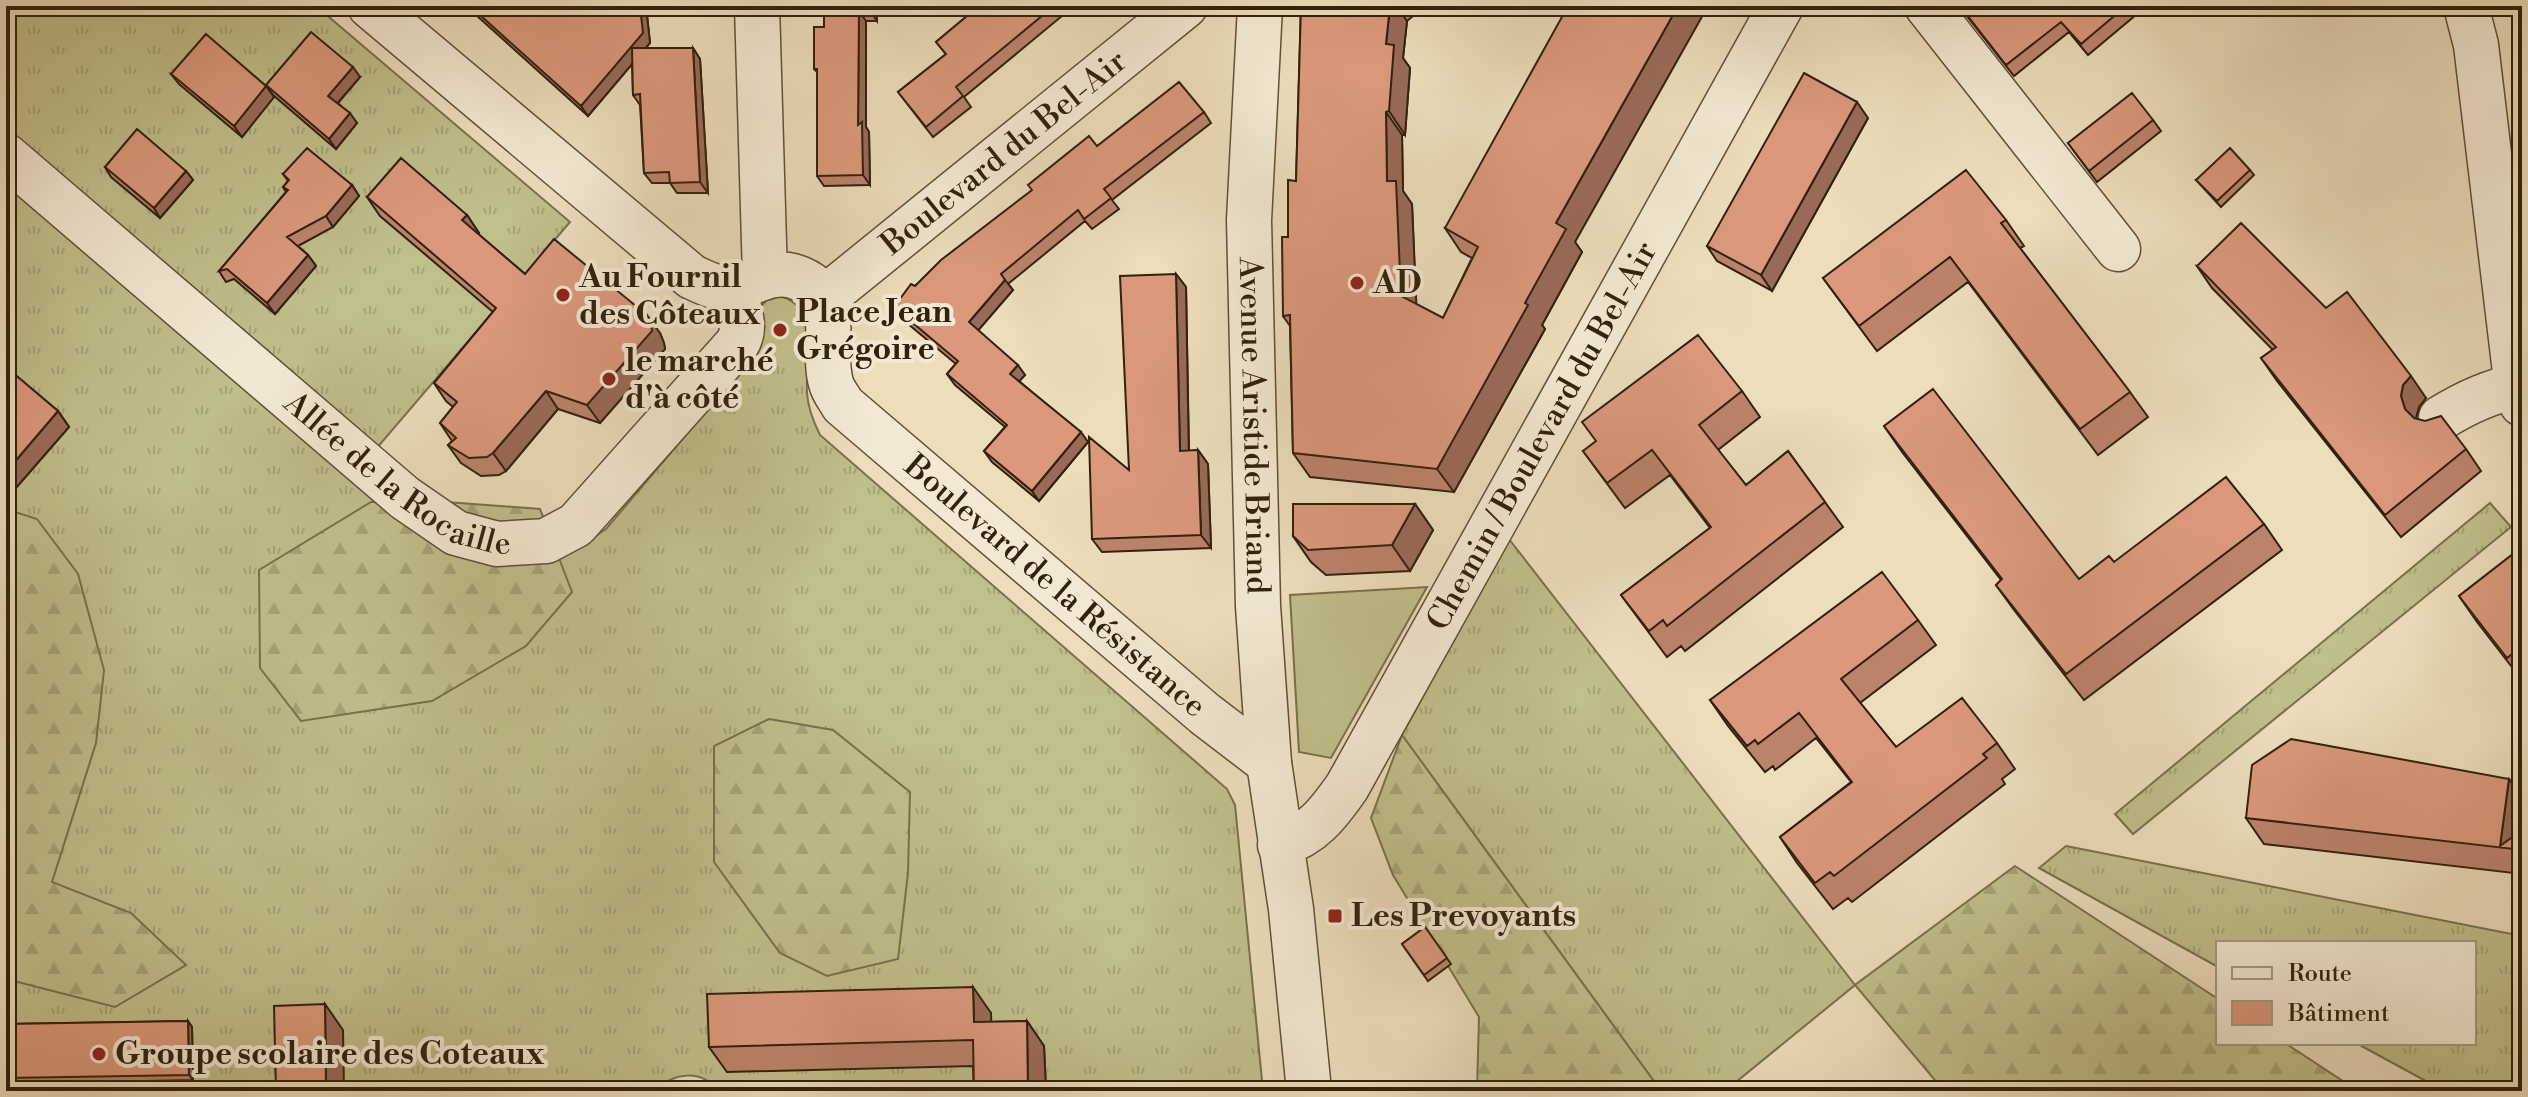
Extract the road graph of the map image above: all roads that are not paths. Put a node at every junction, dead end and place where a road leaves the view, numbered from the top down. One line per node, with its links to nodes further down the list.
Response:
1 (370, 6): 10 (street)
2 (757, 6): 10 (street, Allée de la Rocaille)
3 (1185, 6): 11 (street, Boulevard du Bel-Air)
4 (1260, 6): 14 (street, Avenue Aristide Briand)
5 (1781, 6): 15 (street, Chemin / Boulevard du Bel-Air)
6 (1927, 6): 9 (street)
7 (2466, 6): 12 (street)
8 (6, 156): 10 (street, Allée de la Rocaille)
9 (2118, 249)
10 (752, 281): 11 (street)
11 (822, 300): 14 (street, Boulevard de la Résistance)
12 (2519, 395): 13 (street)
13 (2441, 418)
14 (1269, 763): 15 (street, Avenue Aristide Briand)
15 (1280, 845): 16 (street, Avenue Aristide Briand)
16 (1309, 1091)

